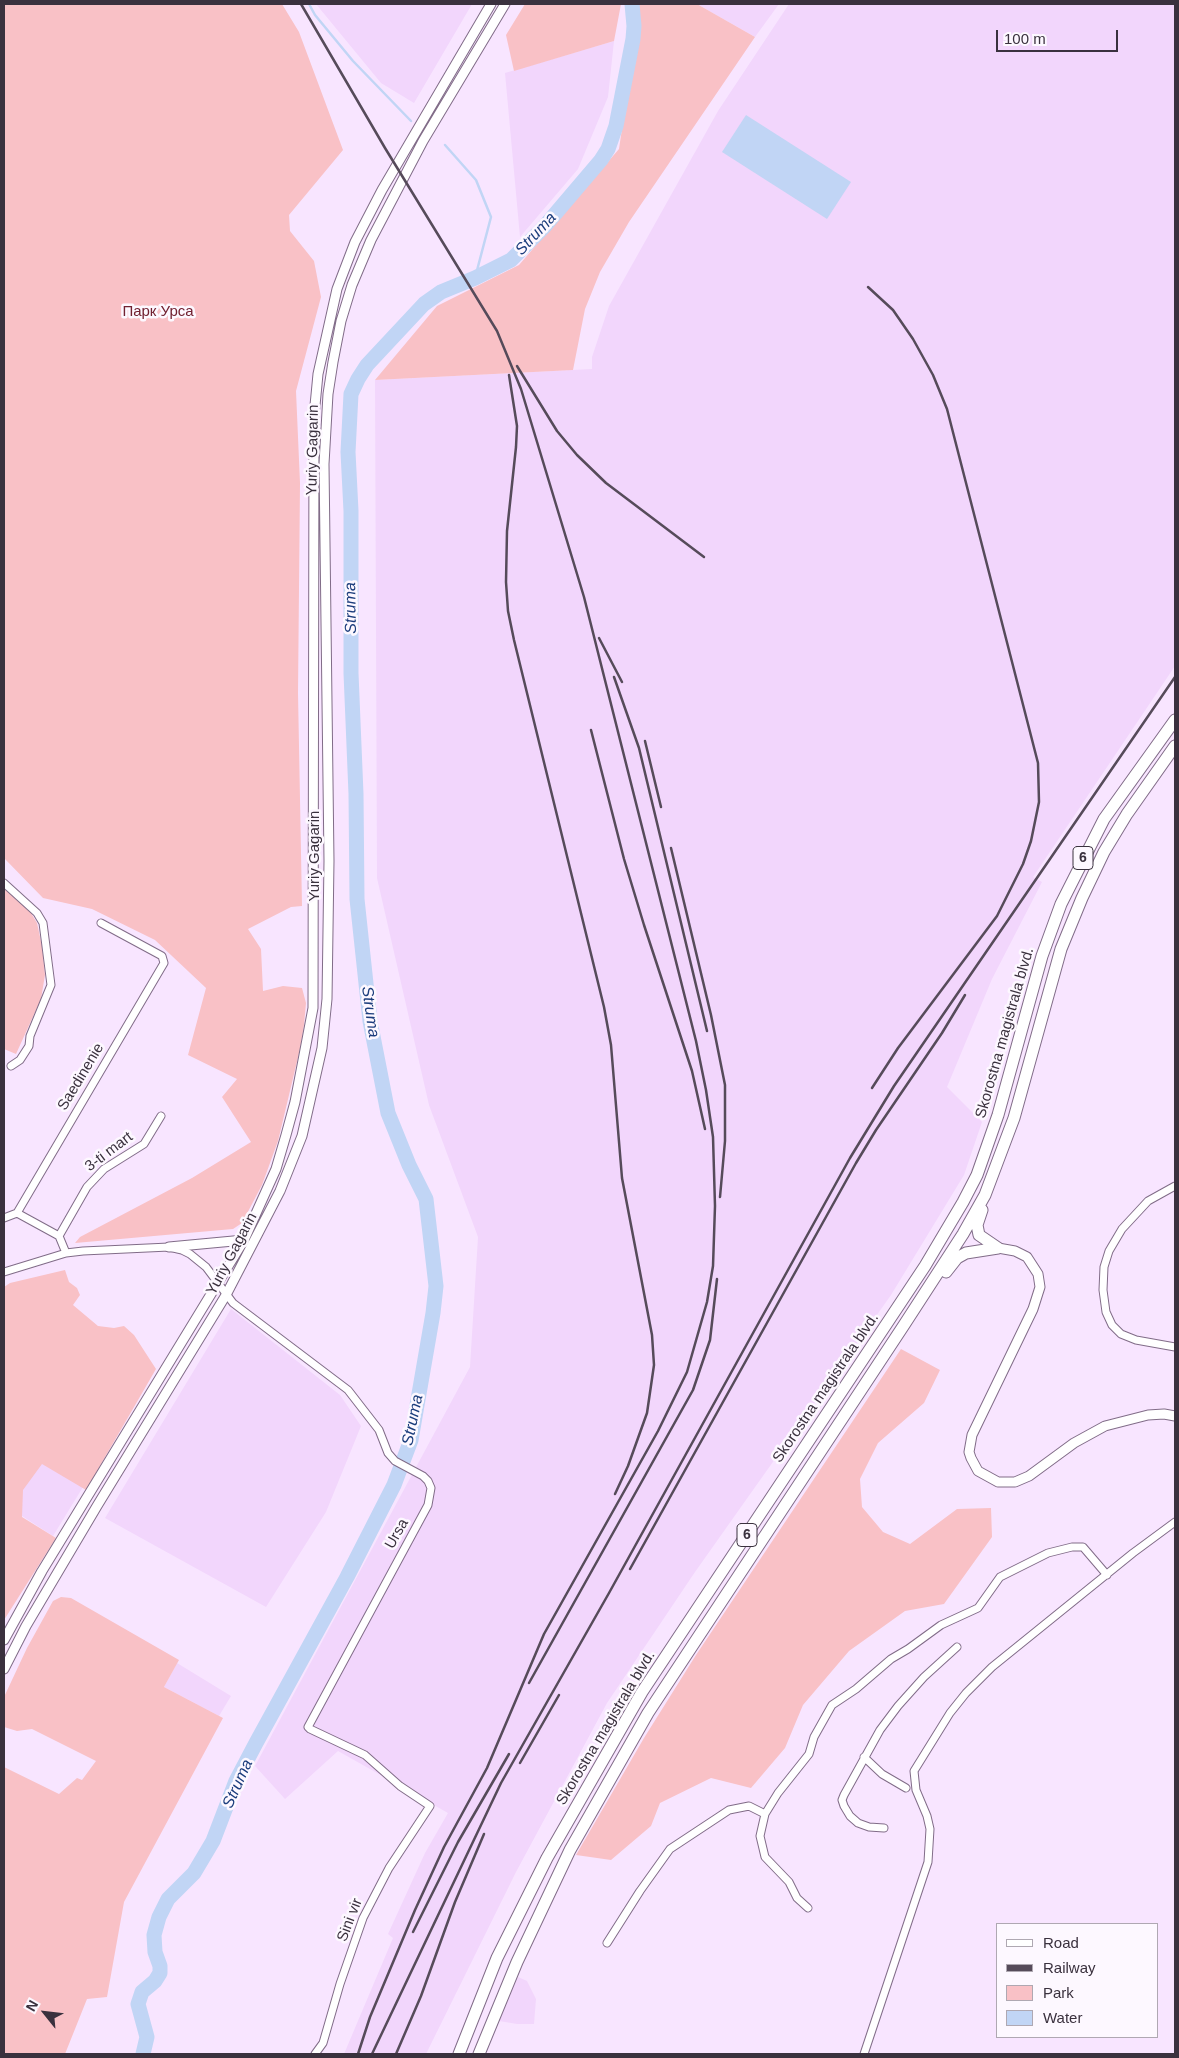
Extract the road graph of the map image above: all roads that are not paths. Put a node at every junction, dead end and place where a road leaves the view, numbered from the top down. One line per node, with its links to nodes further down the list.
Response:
1 (491, 4): 14 (street, Yuriy Gagarin)
2 (505, 4): 20 (street, Yuriy Gagarin)
3 (1175, 720): 37 (highway, Skorostna magistrala blvd. / 6)
4 (1175, 746): 9 (highway, Skorostna magistrala blvd. / 6)
5 (4, 883): 7 (street)
6 (102, 923): 11 (street, Saedinenie)
7 (11, 1066)
8 (161, 1116): 13 (street, 3-ti mart)
9 (994, 1175): 16 (highway); 21 (highway, Skorostna magistrala blvd. / 6)
10 (1175, 1186): 22 (street)
11 (17, 1213): 12 (street); 13 (street)
12 (4, 1218)
13 (59, 1236): 17 (street)
14 (244, 1240): 15 (street); 19 (street, Yuriy Gagarin)
15 (168, 1247): 17 (street); 19 (street, Ursa)
16 (998, 1248): 21 (highway); 23 (street)
17 (66, 1253): 18 (street)
18 (4, 1272)
19 (219, 1283): 20 (street, Ursa); 26 (street, Yuriy Gagarin)
20 (226, 1295): 28 (street, Yuriy Gagarin); 31 (street, Ursa)
21 (904, 1325): 38 (highway, Skorostna magistrala blvd. / 6)
22 (1175, 1347)
23 (1175, 1416)
24 (1175, 1522): 25 (street)
25 (1107, 1574): 32 (street); 39 (street)
26 (4, 1640)
27 (957, 1647): 29 (street)
28 (4, 1669)
29 (864, 1757): 30 (street); 33 (street)
30 (906, 1788)
31 (430, 1806): 36 (street, Sini vir)
32 (765, 1814): 34 (street); 35 (street)
33 (884, 1828)
34 (808, 1908)
35 (607, 1943)
36 (316, 2054)
37 (459, 2054)
38 (479, 2054)
39 (864, 2054)

